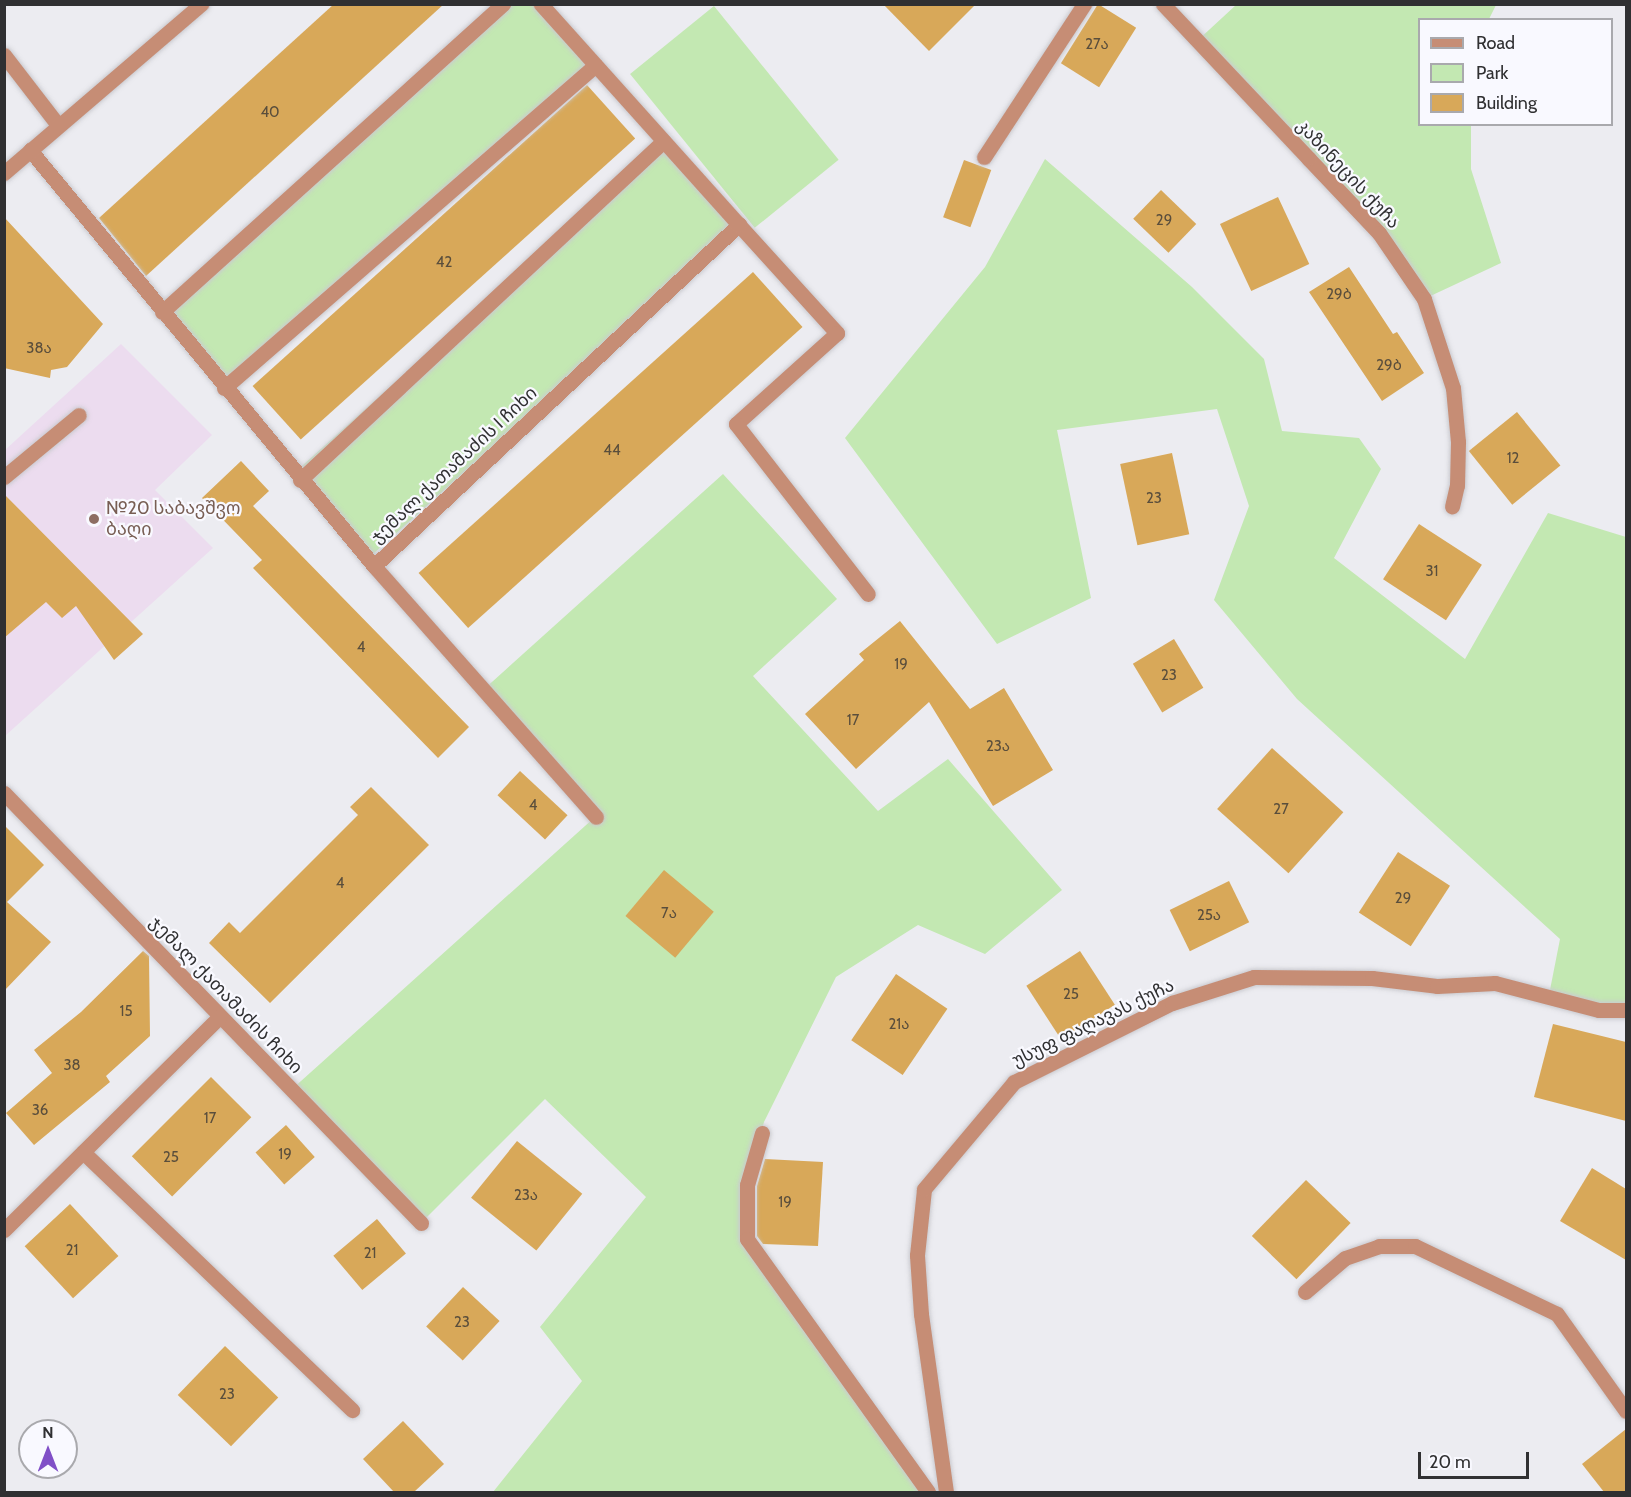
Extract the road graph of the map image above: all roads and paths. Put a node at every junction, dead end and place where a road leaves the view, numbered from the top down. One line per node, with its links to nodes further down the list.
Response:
1 (201, 4): 8 (street)
2 (503, 4): 14 (street)
3 (541, 4): 7 (street)
4 (1084, 4): 11 (street)
5 (1162, 4): 19 (street, კაზინეცის ქუჩა)
6 (4, 55): 8 (street)
7 (595, 64): 9 (street); 15 (street)
8 (58, 125): 10 (street)
9 (663, 141): 13 (street); 18 (street)
10 (30, 150): 12 (street); 14 (street, ჯემალ ქათამაძის I ჩიხი)
11 (984, 157)
12 (4, 173)
13 (738, 225): 20 (street, ჯემალ ქათამაძის I ჩიხი); 21 (street)
14 (162, 312): 15 (street, ჯემალ ქათამაძის I ჩიხი)
15 (224, 388): 18 (street, ჯემალ ქათამაძის I ჩიხი)
16 (79, 415): 17 (street)
17 (4, 477)
18 (300, 480): 20 (street, ჯემალ ქათამაძის I ჩიხი)
19 (1452, 506)
20 (374, 566): 23 (street)
21 (868, 594)
22 (4, 793): 25 (street, ჯემალ ქათამაძის ჩიხი)
23 (596, 817)
24 (1626, 1010): 34 (street, უსუფ ფაღავას ქუჩა)
25 (219, 1017): 27 (street); 28 (street, ჯემალ ქათამაძის ჩიხი)
26 (762, 1133): 33 (street)
27 (83, 1152): 29 (street); 31 (street)
28 (421, 1223)
29 (4, 1230)
30 (1305, 1292): 32 (street)
31 (352, 1410)
32 (1626, 1411)
33 (928, 1492)
34 (946, 1492)

